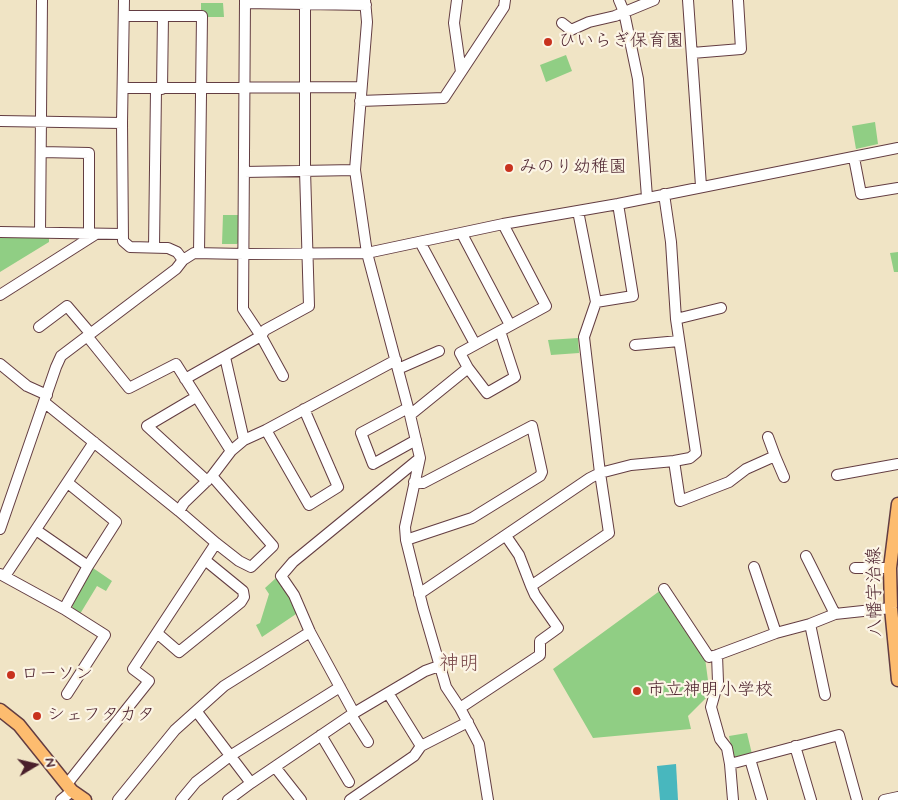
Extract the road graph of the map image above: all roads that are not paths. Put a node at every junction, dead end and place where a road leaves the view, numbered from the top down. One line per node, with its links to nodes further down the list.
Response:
1 (42, 0): 26 (street)
2 (124, 0): 13 (street)
3 (457, 0): 17 (street)
4 (505, 0): 17 (street)
5 (619, 0): 12 (street)
6 (654, 0): 12 (street)
7 (688, 0): 16 (street)
8 (738, 0): 16 (street)
9 (245, 2): 10 (street); 20 (street)
10 (305, 2): 11 (street); 21 (street)
11 (366, 3): 18 (street)
12 (624, 12): 15 (street); 37 (street)
13 (124, 16): 14 (street); 19 (street)
14 (163, 16): 22 (street); 23 (street)
15 (562, 22)
16 (692, 54): 34 (street)
17 (461, 72): 24 (street)
18 (361, 87): 21 (street); 24 (street)
19 (124, 88): 22 (street); 27 (street)
20 (245, 88): 21 (street); 23 (street); 33 (street)
21 (305, 88): 31 (street)
22 (159, 89): 23 (street); 47 (street)
23 (200, 89): 48 (street)
24 (360, 101): 32 (street)
25 (0, 121): 26 (street)
26 (41, 122): 27 (street); 29 (street)
27 (122, 123): 44 (street)
28 (898, 148): 30 (street)
29 (41, 152): 42 (street); 43 (street)
30 (854, 158): 34 (street); 35 (street)
31 (305, 170): 32 (street); 33 (street); 49 (street)
32 (355, 170): 50 (street)
33 (244, 172): 51 (street)
34 (701, 186): 36 (street)
35 (898, 188)
36 (664, 194): 37 (street); 56 (street)
37 (647, 197): 38 (street)
38 (618, 204): 39 (street); 54 (street)
39 (578, 211): 40 (street); 54 (street)
40 (503, 224): 45 (street); 57 (street)
41 (0, 232): 42 (street)
42 (40, 232): 43 (street)
43 (93, 234): 44 (street); 53 (street)
44 (122, 234): 47 (street)
45 (462, 234): 46 (street); 57 (street)
46 (420, 242): 50 (street); 63 (street)
47 (154, 247): 52 (street)
48 (199, 253): 51 (street); 52 (street)
49 (308, 253): 50 (street); 51 (street); 61 (street)
50 (367, 253): 68 (street)
51 (244, 254): 61 (street)
52 (183, 260): 60 (street)
53 (0, 294)
54 (596, 302): 86 (street)
55 (721, 308): 56 (street)
56 (676, 319): 62 (street)
57 (510, 325): 59 (street)
58 (39, 327): 60 (street)
59 (500, 331): 63 (street); 69 (street)
60 (88, 334): 71 (street); 73 (street)
61 (261, 336): 66 (street); 70 (street)
62 (679, 341): 64 (street); 84 (street)
63 (475, 344): 69 (street)
64 (635, 345)
65 (439, 351): 68 (street)
66 (224, 357): 71 (street); 78 (street)
67 (0, 364): 73 (street)
68 (397, 365): 74 (street); 75 (street)
69 (468, 368): 75 (street)
70 (283, 376)
71 (185, 379): 72 (street)
72 (196, 397): 81 (street); 89 (street)
73 (46, 399): 80 (street); 94 (street)
74 (304, 409): 76 (street); 76 (street)
75 (409, 411): 79 (street); 79 (street)
76 (266, 430): 78 (street)
77 (768, 437): 82 (street)
78 (244, 440): 81 (street)
79 (416, 440): 83 (street)
80 (94, 442): 90 (street); 93 (street)
81 (231, 452): 89 (street)
82 (775, 456): 84 (street); 88 (street)
83 (420, 458): 91 (street); 114 (street)
84 (674, 461): 86 (street)
85 (898, 464): 87 (street)
86 (600, 474): 96 (street); 106 (street)
87 (837, 475)
88 (784, 477)
89 (210, 479): 93 (street); 98 (street)
90 (68, 482): 95 (street); 102 (street)
91 (414, 482): 97 (street); 97 (street)
92 (898, 504): 101 (main road, 八幡宇治線)
93 (180, 511): 98 (street)
94 (0, 529)
95 (36, 530): 102 (street); 105 (street)
96 (506, 536): 106 (street); 108 (street)
97 (406, 540): 108 (street)
98 (216, 544): 100 (street)
99 (806, 556): 111 (street)
100 (205, 560): 113 (street); 113 (street)
101 (893, 562): 104 (street); 109 (main road, 八幡宇治線)
102 (88, 566): 110 (street)
103 (754, 567): 115 (street)
104 (855, 568)
105 (3, 575): 110 (street)
106 (531, 586): 123 (street)
107 (664, 589): 116 (street)
108 (419, 594): 117 (street)
109 (891, 608): 111 (street); 118 (main road, 八幡宇治線)
110 (64, 609): 121 (street)
111 (835, 614): 112 (street)
112 (810, 624): 115 (street); 122 (street)
113 (157, 632): 138 (street)
114 (310, 632): 119 (street); 125 (street)
115 (776, 633): 116 (street)
116 (718, 656): 134 (street)
117 (439, 666): 120 (street); 123 (street)
118 (898, 680)
119 (340, 688): 126 (street); 132 (street)
120 (388, 693): 126 (street); 130 (street)
121 (66, 694)
122 (825, 695)
123 (460, 708): 127 (street)
124 (0, 710): 138 (main road)
125 (197, 712): 132 (street); 142 (street)
126 (353, 714): 128 (street); 129 (street)
127 (468, 722): 130 (street); 147 (street)
128 (321, 736): 135 (street); 137 (street)
129 (368, 742)
130 (422, 746): 146 (street)
131 (795, 746): 133 (street); 150 (street); 151 (street)
132 (230, 756): 136 (street); 143 (street)
133 (750, 759): 134 (street); 149 (street)
134 (730, 764): 148 (street)
135 (275, 767): 136 (street); 145 (street)
136 (251, 782): 144 (street)
137 (349, 782)
138 (70, 787): 140 (street); 141 (main road)
139 (898, 798): 152 (street)
140 (61, 800)
141 (85, 800)
142 (118, 800)
143 (181, 800)
144 (228, 800)
145 (301, 800)
146 (350, 800)
147 (488, 800)
148 (733, 800)
149 (762, 800)
150 (811, 800)
151 (857, 800)
152 (884, 800)

